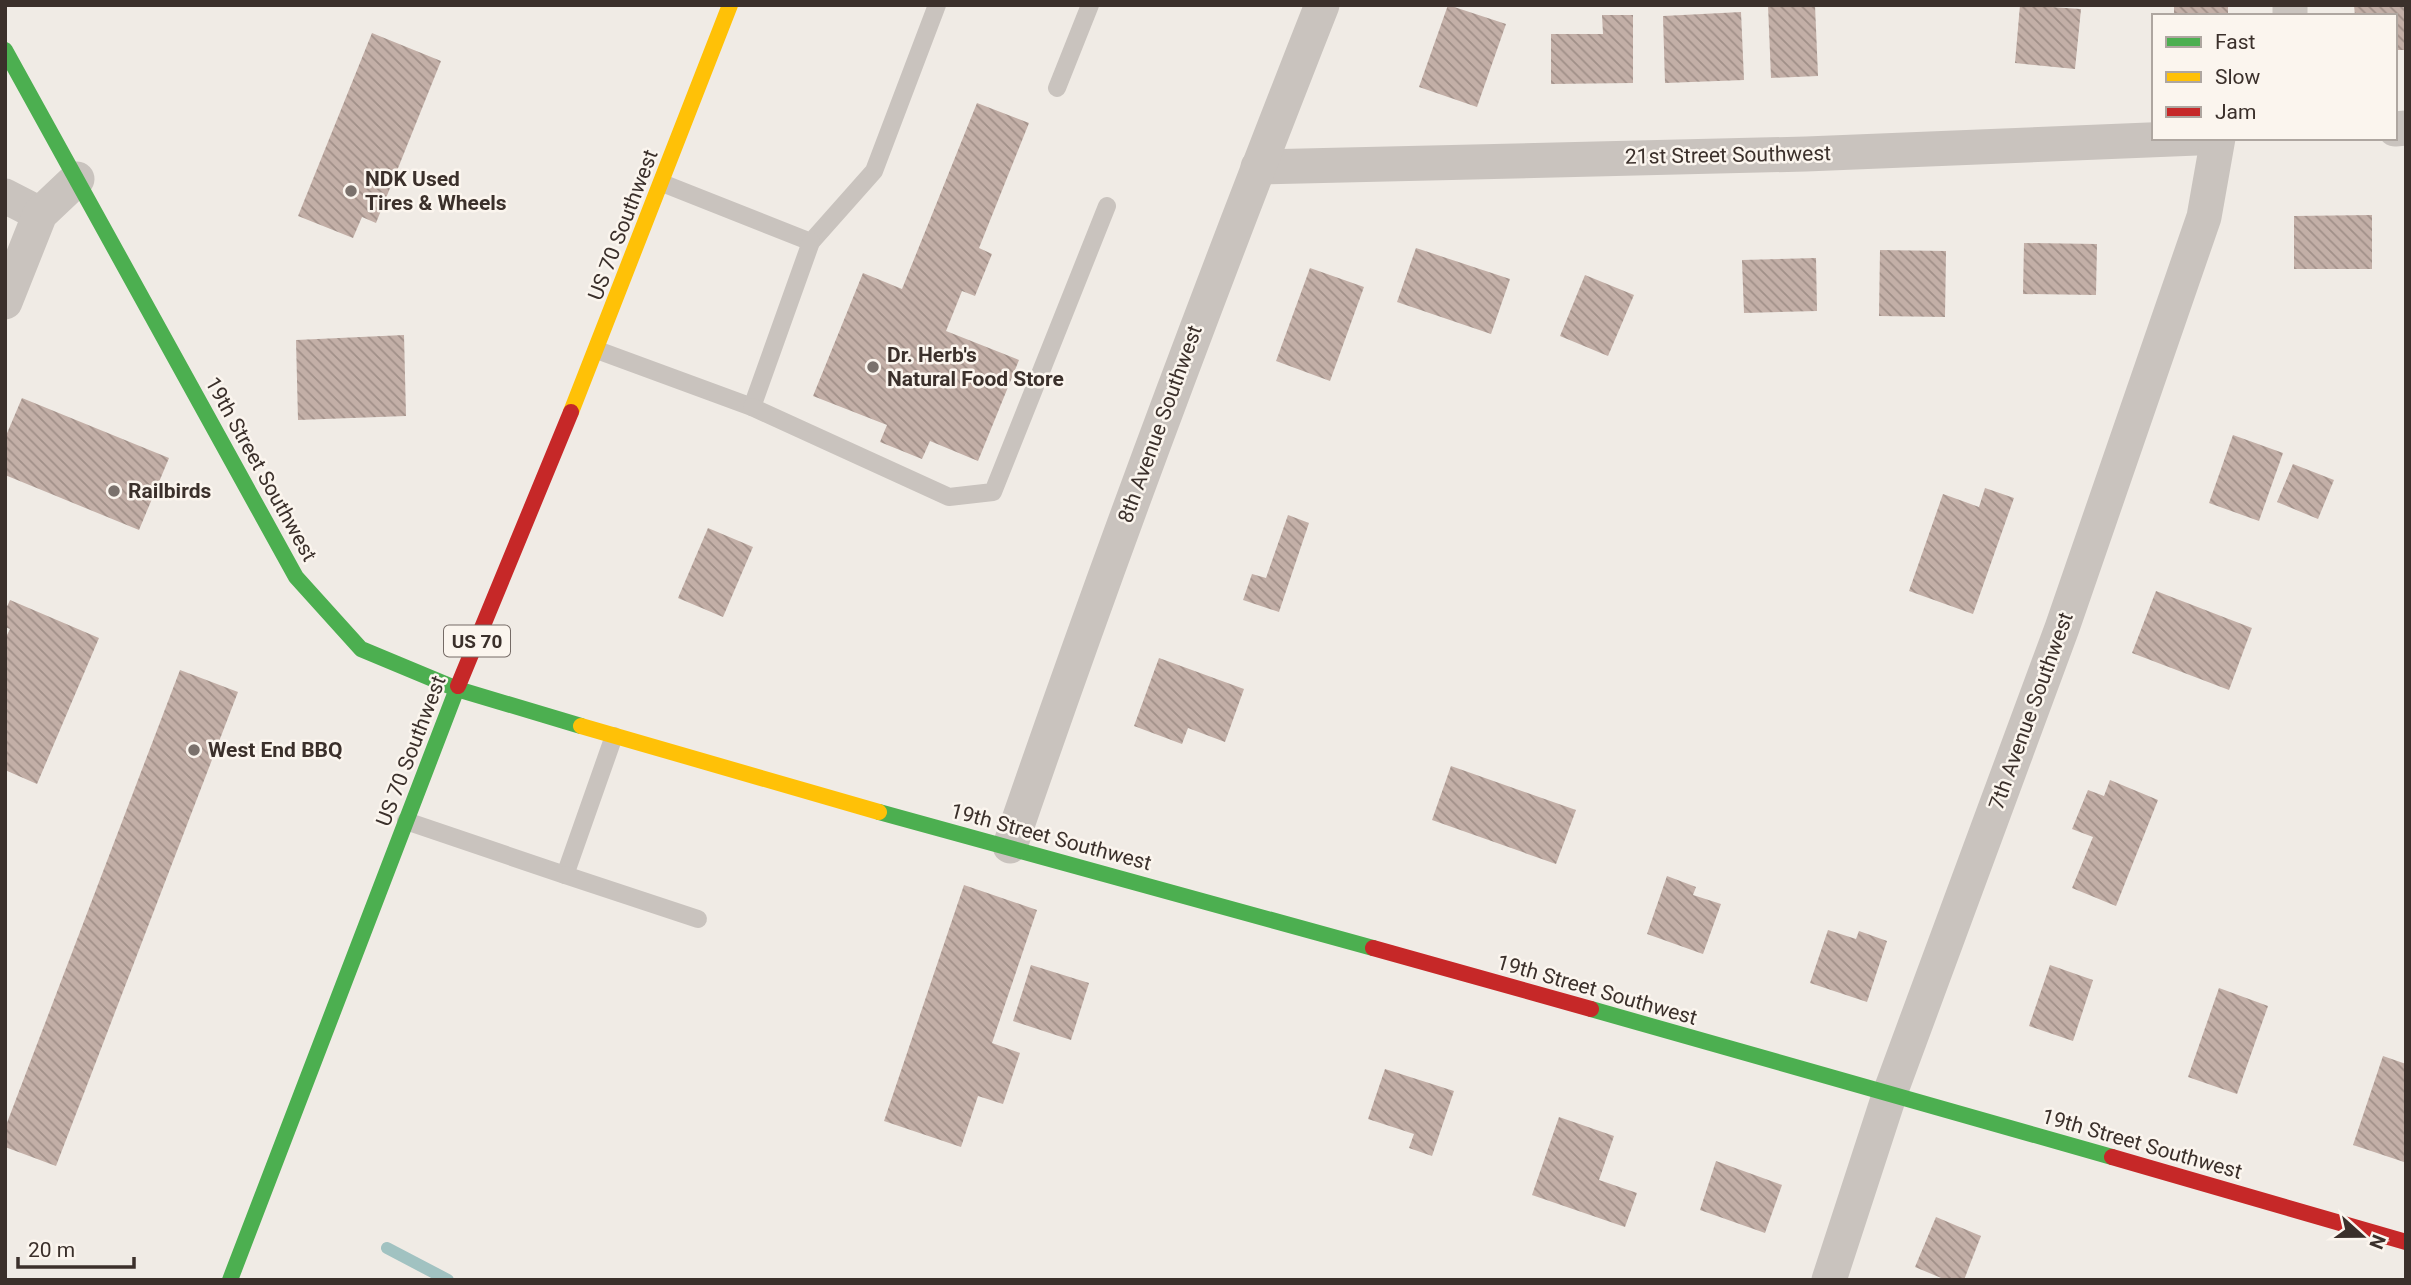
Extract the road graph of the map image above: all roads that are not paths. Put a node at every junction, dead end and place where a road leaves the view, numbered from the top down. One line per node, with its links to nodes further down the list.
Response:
1 (730, 5): 11 (street, US 70 Southwest / US 70)
2 (937, 5): 15 (lane)
3 (1090, 5): 6 (lane)
4 (1322, 5): 9 (street, 8th Avenue Southwest)
5 (5, 51): 10 (street, 19th Street Southwest)
6 (1057, 88)
7 (2152, 140): 9 (street, 21st Street Southwest)
8 (2218, 140): 25 (street, 7th Avenue Southwest)
9 (1258, 167): 22 (street, 8th Avenue Southwest)
10 (77, 179): 14 (street); 19 (street, 19th Street Southwest)
11 (662, 183): 15 (lane); 17 (street, US 70 Southwest / US 70)
12 (5, 196): 14 (street)
13 (1107, 206): 18 (lane)
14 (40, 214): 16 (street)
15 (811, 242): 18 (lane)
16 (5, 302)
17 (597, 350): 18 (lane); 19 (street, US 70 Southwest / US 70)
18 (752, 407)
19 (457, 689): 20 (street, 19th Street Southwest); 21 (street, US 70 Southwest / US 70)
20 (614, 736): 22 (street, 19th Street Southwest); 23 (lane)
21 (407, 821): 23 (lane); 27 (street, US 70 Southwest / US 70)
22 (1010, 846): 25 (street, 19th Street Southwest)
23 (565, 874): 24 (lane)
24 (698, 919)
25 (1890, 1093): 26 (street, 19th Street Southwest); 28 (street, 7th Avenue Southwest)
26 (2406, 1242)
27 (230, 1280)
28 (1829, 1280)

